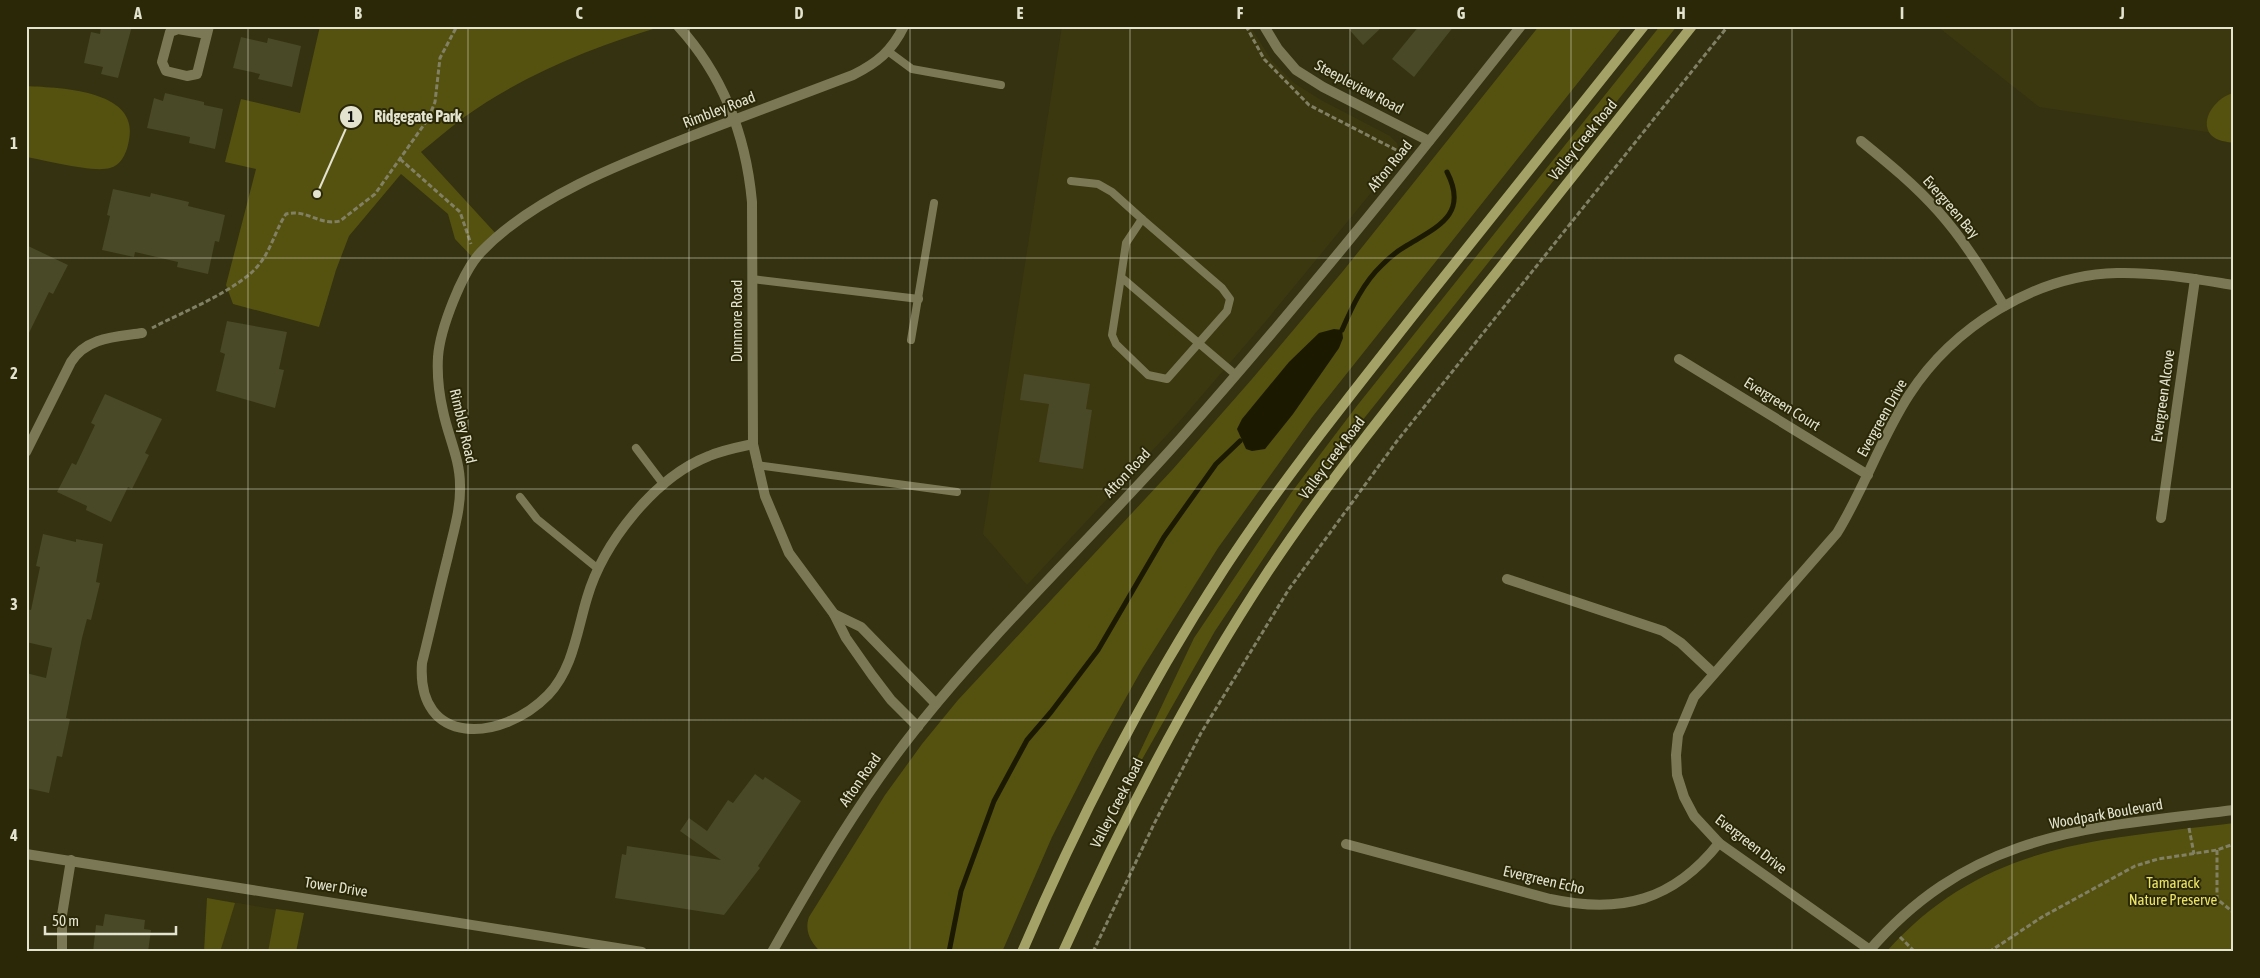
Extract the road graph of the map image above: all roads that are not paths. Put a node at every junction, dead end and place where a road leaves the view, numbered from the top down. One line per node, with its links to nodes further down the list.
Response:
1 (678, 26): 10 (street, Dunmore Road)
2 (904, 26): 8 (street, Rimbley Road)
3 (1264, 26): 11 (street, Steepleview Road)
4 (1521, 26): 11 (street, Afton Road)
5 (1644, 26): 51 (main road, Valley Creek Road)
6 (1692, 26): 52 (main road, Valley Creek Road)
7 (208, 30): 7 (street)
8 (889, 52): 9 (lane); 10 (street, Rimbley Road)
9 (1001, 86)
10 (734, 120): 17 (street, Dunmore Road); 36 (street, Rimbley Road)
11 (1430, 141): 26 (street, Afton Road)
12 (1861, 141): 21 (street, Evergreen Bay)
13 (1071, 181): 15 (lane)
14 (934, 203): 20 (lane)
15 (1142, 219): 16 (lane); 24 (lane)
16 (1121, 278): 24 (lane); 24 (lane)
17 (752, 279): 20 (lane); 27 (street, Dunmore Road)
18 (2195, 279): 19 (street, Evergreen Drive); 21 (street, Evergreen Drive); 35 (street, Evergreen Alcove)
19 (2234, 286)
20 (919, 299): 23 (lane)
21 (2004, 306): 31 (street, Evergreen Drive)
22 (142, 333): 29 (street)
23 (912, 340)
24 (1200, 344): 26 (lane)
25 (1679, 359): 31 (street, Evergreen Court)
26 (1236, 376): 40 (street, Afton Road)
27 (753, 444): 30 (street, Dunmore Road); 32 (street, Rimbley Road)
28 (636, 448): 32 (lane)
29 (26, 452)
30 (757, 465): 33 (lane); 38 (street, Dunmore Road)
31 (1868, 475): 39 (street, Evergreen Drive)
32 (664, 484): 36 (street, Rimbley Road)
33 (957, 492)
34 (520, 497): 36 (lane)
35 (2161, 518)
36 (597, 568)
37 (1507, 579): 39 (street)
38 (834, 614): 40 (street, Dunmore Road); 41 (street, Dunmore Road)
39 (1713, 674): 43 (street, Evergreen Drive)
40 (936, 704): 41 (street, Afton Road)
41 (918, 727): 50 (street, Afton Road)
42 (2234, 810): 47 (street, Woodpark Boulevard)
43 (1719, 843): 44 (street, Evergreen Echo); 47 (street, Evergreen Drive)
44 (1346, 844)
45 (26, 854): 46 (street, Tower Drive)
46 (71, 860): 48 (street); 49 (street, Tower Drive)
47 (1869, 951)
48 (62, 952)
49 (642, 952)
50 (772, 952)
51 (1022, 952)
52 (1063, 952)

